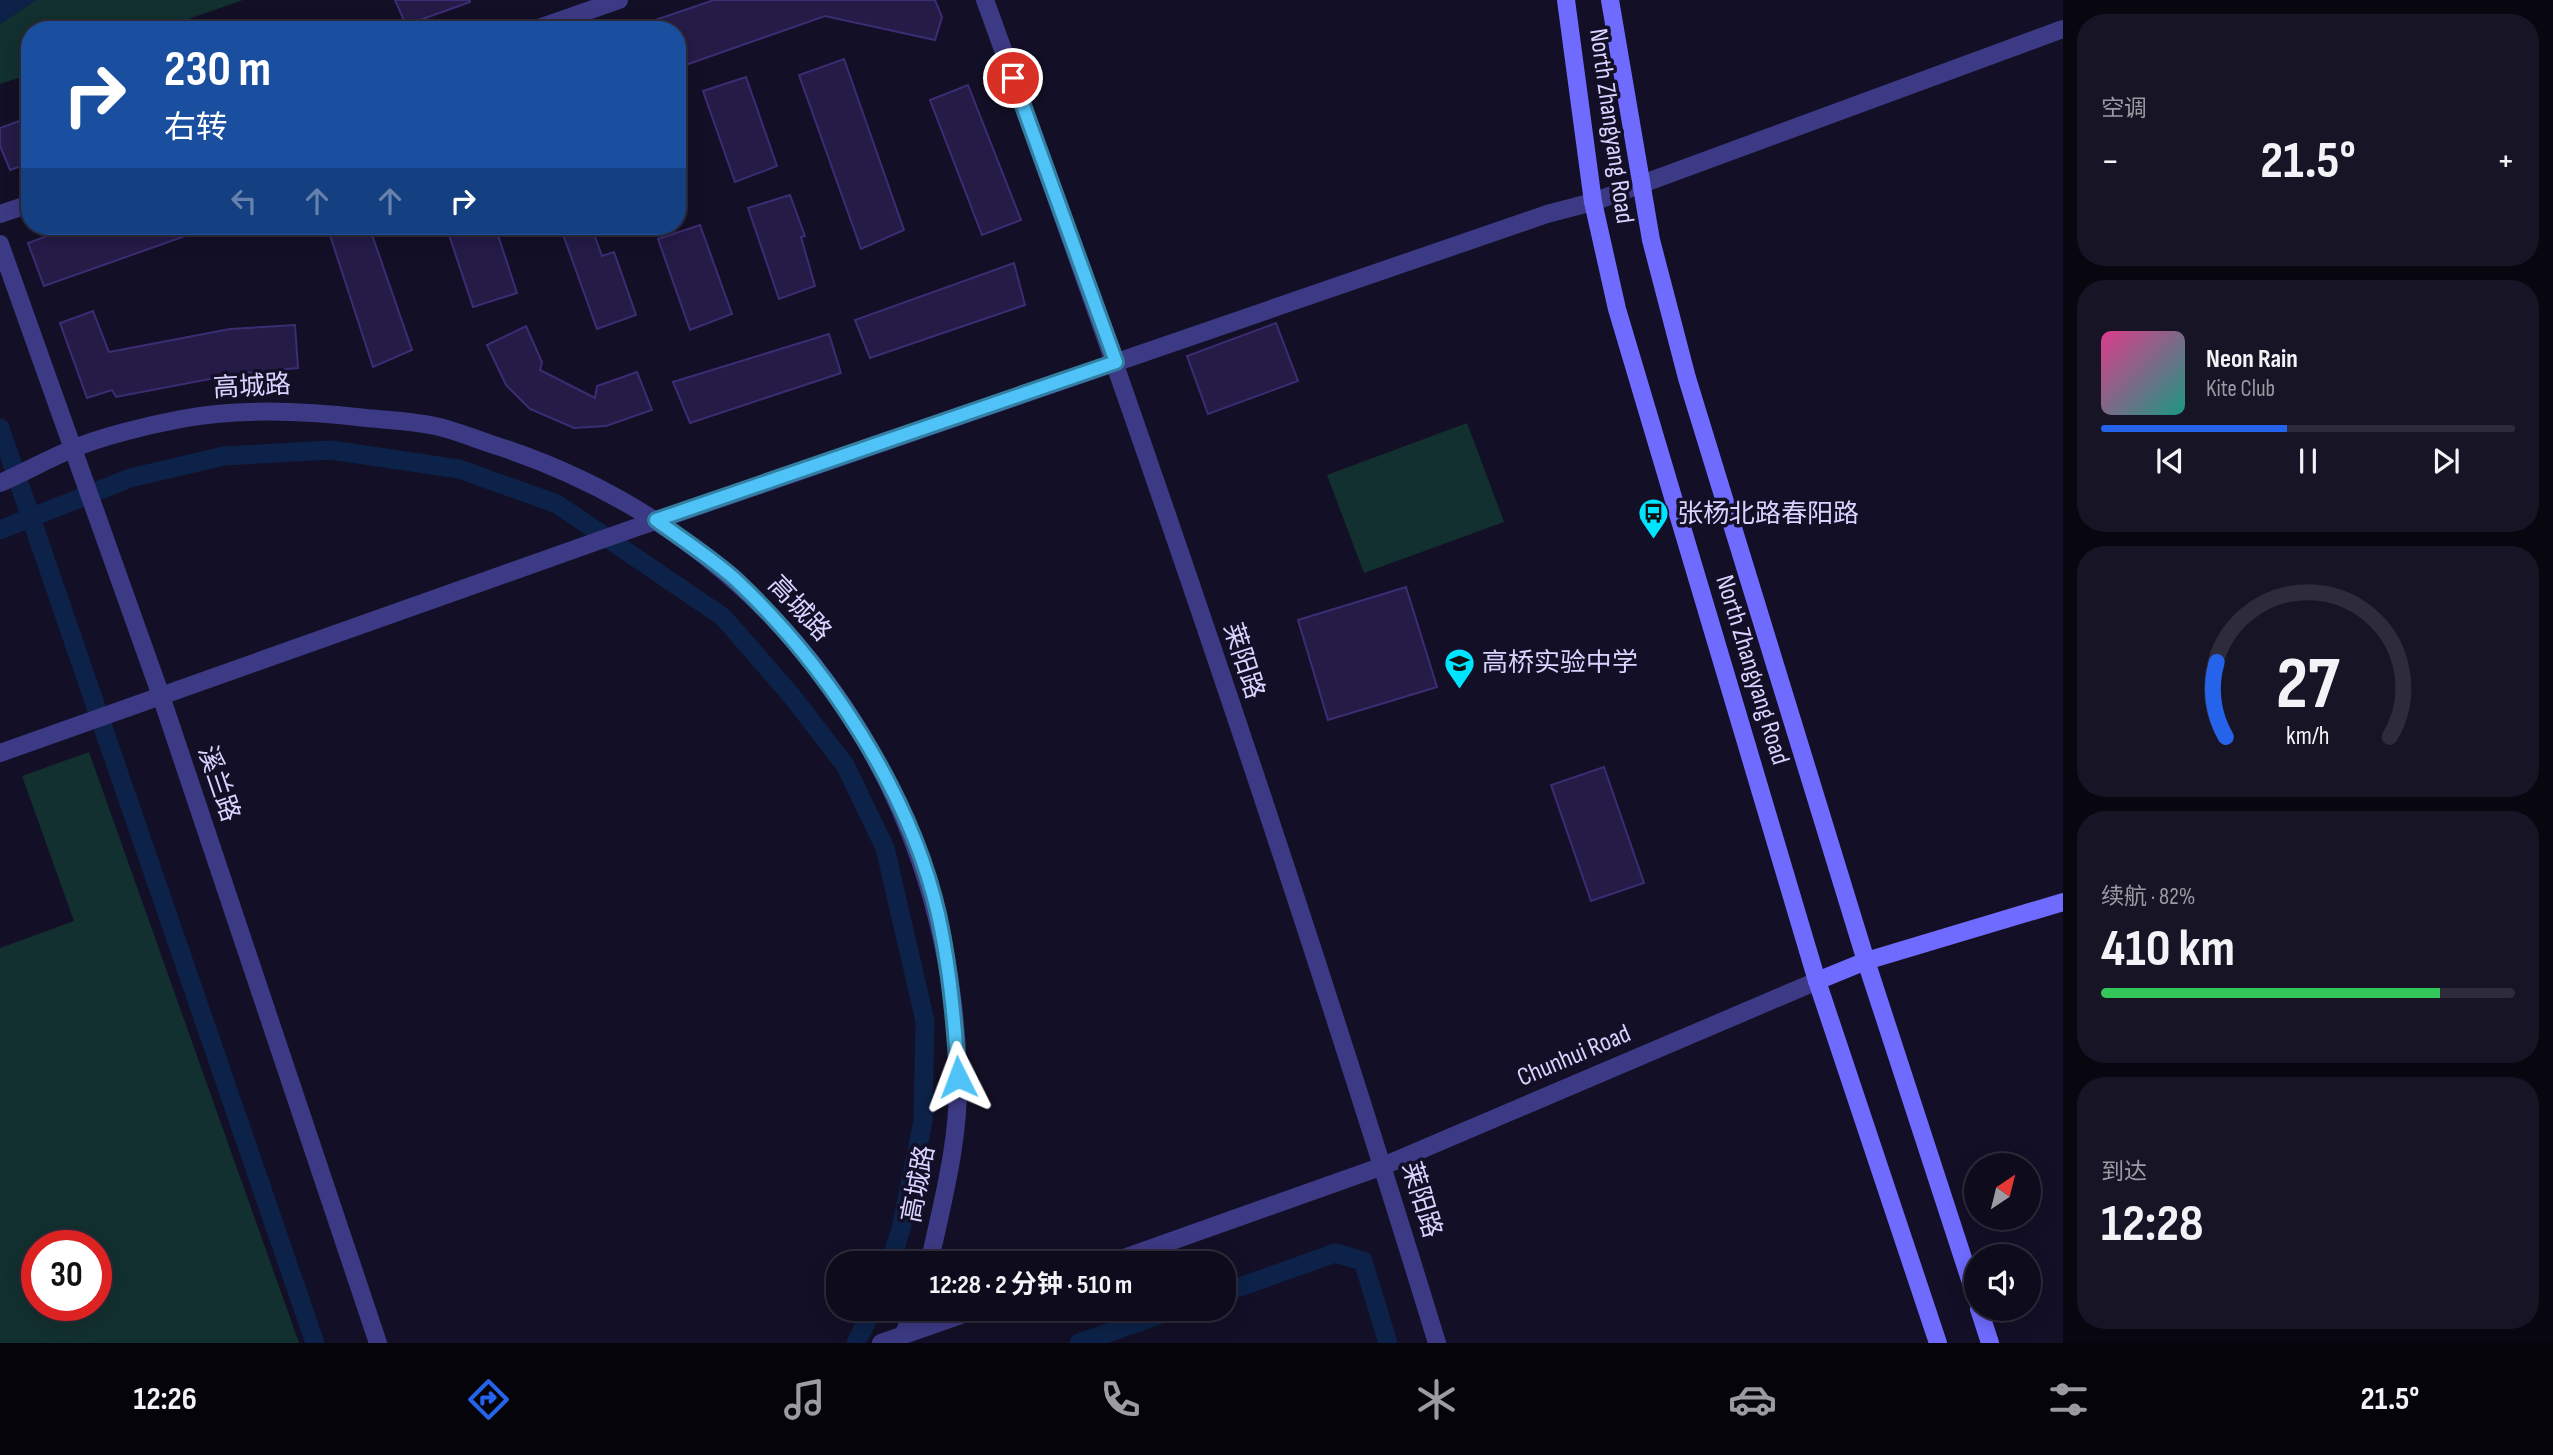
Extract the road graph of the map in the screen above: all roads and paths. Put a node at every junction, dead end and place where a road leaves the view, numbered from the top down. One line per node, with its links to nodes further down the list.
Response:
1 (619, 0): 5 (street)
2 (985, 0): 12 (street, 莱阳路)
3 (1566, 0): 8 (main road, North Zhangyang Road)
4 (1610, 0): 7 (main road, North Zhangyang Road)
5 (559, 21)
6 (2063, 29): 7 (street)
7 (1641, 184): 8 (street); 19 (main road, North Zhangyang Road)
8 (1593, 202): 12 (street); 20 (main road, North Zhangyang Road)
9 (21, 207): 10 (street)
10 (0, 214)
11 (0, 244): 13 (street, 溪兰路)
12 (1116, 362): 15 (street); 21 (street, 莱阳路)
13 (72, 449): 14 (street, 高城路); 15 (street, 高城路); 16 (street, 溪兰路)
14 (0, 483)
15 (656, 520): 16 (street); 22 (street, 高城路)
16 (160, 693): 17 (street); 29 (street, 溪兰路)
17 (0, 752)
18 (2063, 902): 19 (main road, Chunhui Road)
19 (1866, 961): 20 (main road, Chunhui Road); 24 (main road, North Zhangyang Road)
20 (1817, 981): 21 (street, Chunhui Road); 32 (main road, North Zhangyang Road)
21 (1383, 1166): 23 (street, Chunhui Road); 31 (street, 莱阳路)
22 (932, 1251)
23 (1144, 1251)
24 (1964, 1261)
25 (909, 1321): 28 (street)
26 (943, 1321): 28 (street)
27 (1983, 1321): 33 (main road)
28 (903, 1335): 30 (street)
29 (378, 1343)
30 (881, 1343)
31 (1437, 1343)
32 (1938, 1343)
33 (1990, 1343)

